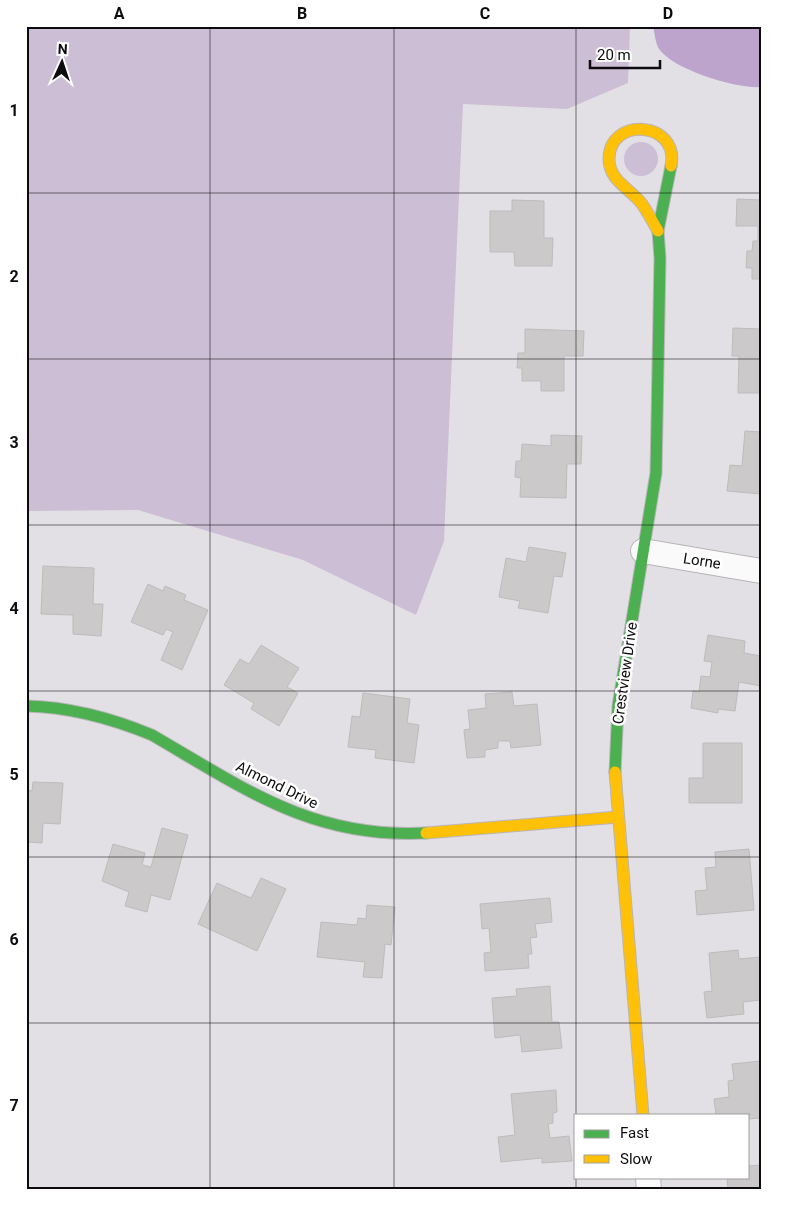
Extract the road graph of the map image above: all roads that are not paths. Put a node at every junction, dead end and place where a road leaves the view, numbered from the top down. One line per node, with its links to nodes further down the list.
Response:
1 (658, 231): 1 (street, Crestview Drive); 2 (street, Crestview Drive)
2 (643, 551): 3 (street, Lorne); 5 (street, Crestview Drive)
3 (761, 571)
4 (26, 706): 5 (street, Almond Drive)
5 (618, 817): 6 (street, Crestview Drive)
6 (642, 1114)

